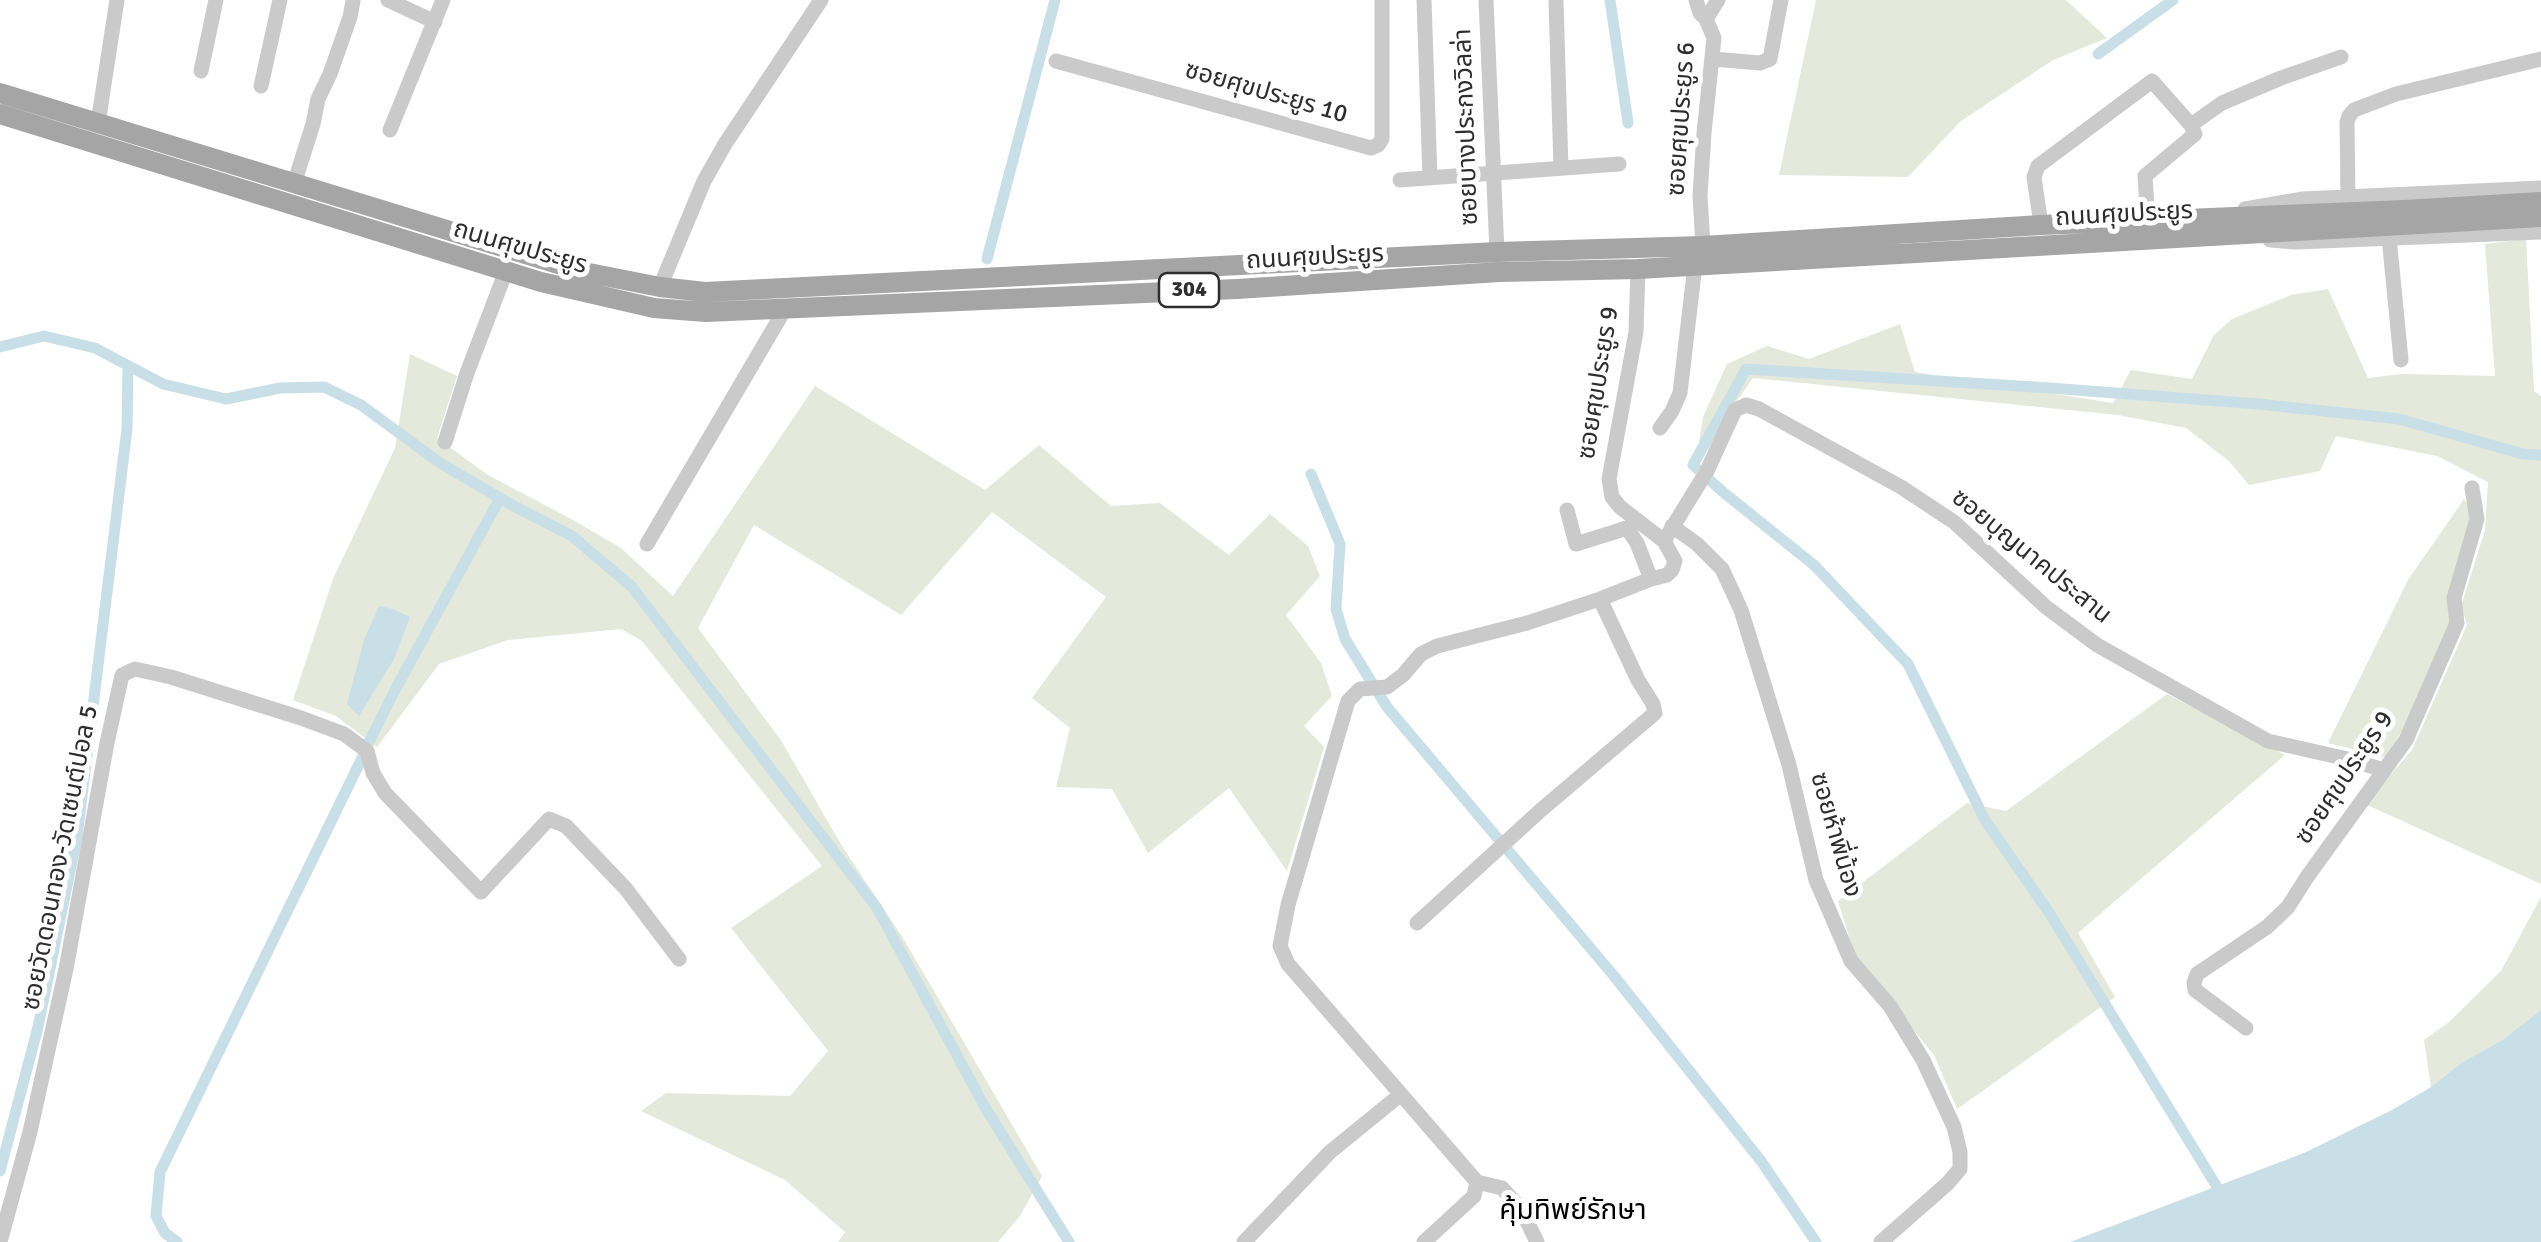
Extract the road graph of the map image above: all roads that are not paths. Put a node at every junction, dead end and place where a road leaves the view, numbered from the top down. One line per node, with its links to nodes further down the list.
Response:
1 (117, 0): 26 (street)
2 (216, 0): 22 (street)
3 (280, 0): 23 (street)
4 (370, 0): 15 (street)
5 (388, 0): 17 (street)
6 (443, 0): 17 (street)
7 (821, 0): 49 (street)
8 (1382, 0): 21 (street, ซอยศุขประยูร 10)
9 (1424, 0): 33 (street)
10 (1486, 0): 32 (street, ซอยบางประกงวิลล่า)
11 (1556, 0): 31 (street)
12 (1696, 0): 16 (street, ซอยศุขประยูร 6)
13 (1718, 0): 16 (street)
14 (1781, 0): 19 (street)
15 (352, 1): 35 (street)
16 (1706, 19): 19 (street, ซอยศุขประยูร 6)
17 (435, 22): 28 (street)
18 (2340, 57): 27 (street)
19 (1713, 59): 45 (street, ซอยศุขประยูร 6)
20 (2541, 59): 37 (street)
21 (1056, 61)
22 (201, 71)
23 (260, 86)
24 (0, 94): 26 (main road, ถนนศุขประยูร / 304)
25 (0, 114): 30 (main road, ถนนศุขประยูร / 304)
26 (98, 123): 30 (main road, ถนนศุขประยูร / 304)
27 (2191, 125): 40 (street); 41 (street)
28 (390, 130)
29 (1619, 164): 31 (street)
30 (202, 166): 35 (main road, ถนนศุขประยูร / 304); 48 (main road, ถนนศุขประยูร / 304)
31 (1561, 168): 32 (street)
32 (1494, 173): 33 (street); 46 (street, ซอยบางประกงวิลล่า)
33 (1430, 178): 34 (street)
34 (1400, 180)
35 (294, 184): 49 (main road, ถนนศุขประยูร / 304)
36 (2541, 188): 37 (street)
37 (2348, 196): 43 (street)
38 (2541, 202): 42 (main road, ถนนศุขประยูร / 304)
39 (2541, 217): 42 (main road, ถนนศุขประยูร / 304)
40 (2148, 222): 41 (main road, ถนนศุขประยูร / 304); 43 (main road, ถนนศุขประยูร / 304)
41 (2041, 224): 45 (main road, ถนนศุขประยูร / 304)
42 (2399, 224): 43 (main road, ถนนศุขประยูร / 304); 44 (street); 51 (street)
43 (2187, 227): 45 (main road, ถนนศุขประยูร / 304)
44 (2541, 232)
45 (1699, 255): 46 (main road, ถนนศุขประยูร / 304); 47 (main road, ถนนศุขประยูร / 304); 52 (street, ซอยศุขประยูร 6)
46 (1498, 262): 47 (main road, ถนนศุขประยูร / 304); 49 (main road, ถนนศุขประยูร / 304); 50 (main road, ถนนศุขประยูร / 304)
47 (1638, 268): 56 (street, ซอยศุขประยูร 9)
48 (506, 272): 50 (main road, ถนนศุขประยูร / 304); 53 (street)
49 (660, 287)
50 (786, 309): 58 (street)
51 (2401, 360)
52 (1660, 428)
53 (445, 442)
54 (2472, 488): 61 (street, ซอยศุขประยูร 9)
55 (1567, 510): 56 (street)
56 (1632, 524): 57 (street, ซอยศุขประยูร 9); 59 (street)
57 (1668, 533): 59 (street); 61 (street, ซอยบุญนาคประสาน); 71 (street, ซอยห้าพี่น้อง)
58 (647, 544)
59 (1651, 579): 60 (street)
60 (1600, 599): 62 (street); 65 (street)
61 (2383, 770): 64 (street, ซอยศุขประยูร 9)
62 (1417, 922)
63 (679, 958): 67 (street, ซอยวัดดอนทอง-วัดเซนต์ปอล 5)
64 (2246, 1028)
65 (1400, 1094): 66 (street); 68 (street)
66 (1477, 1182): 69 (street); 70 (street)
67 (0, 1242)
68 (1244, 1242)
69 (1424, 1242)
70 (1537, 1242)
71 (1881, 1242)

